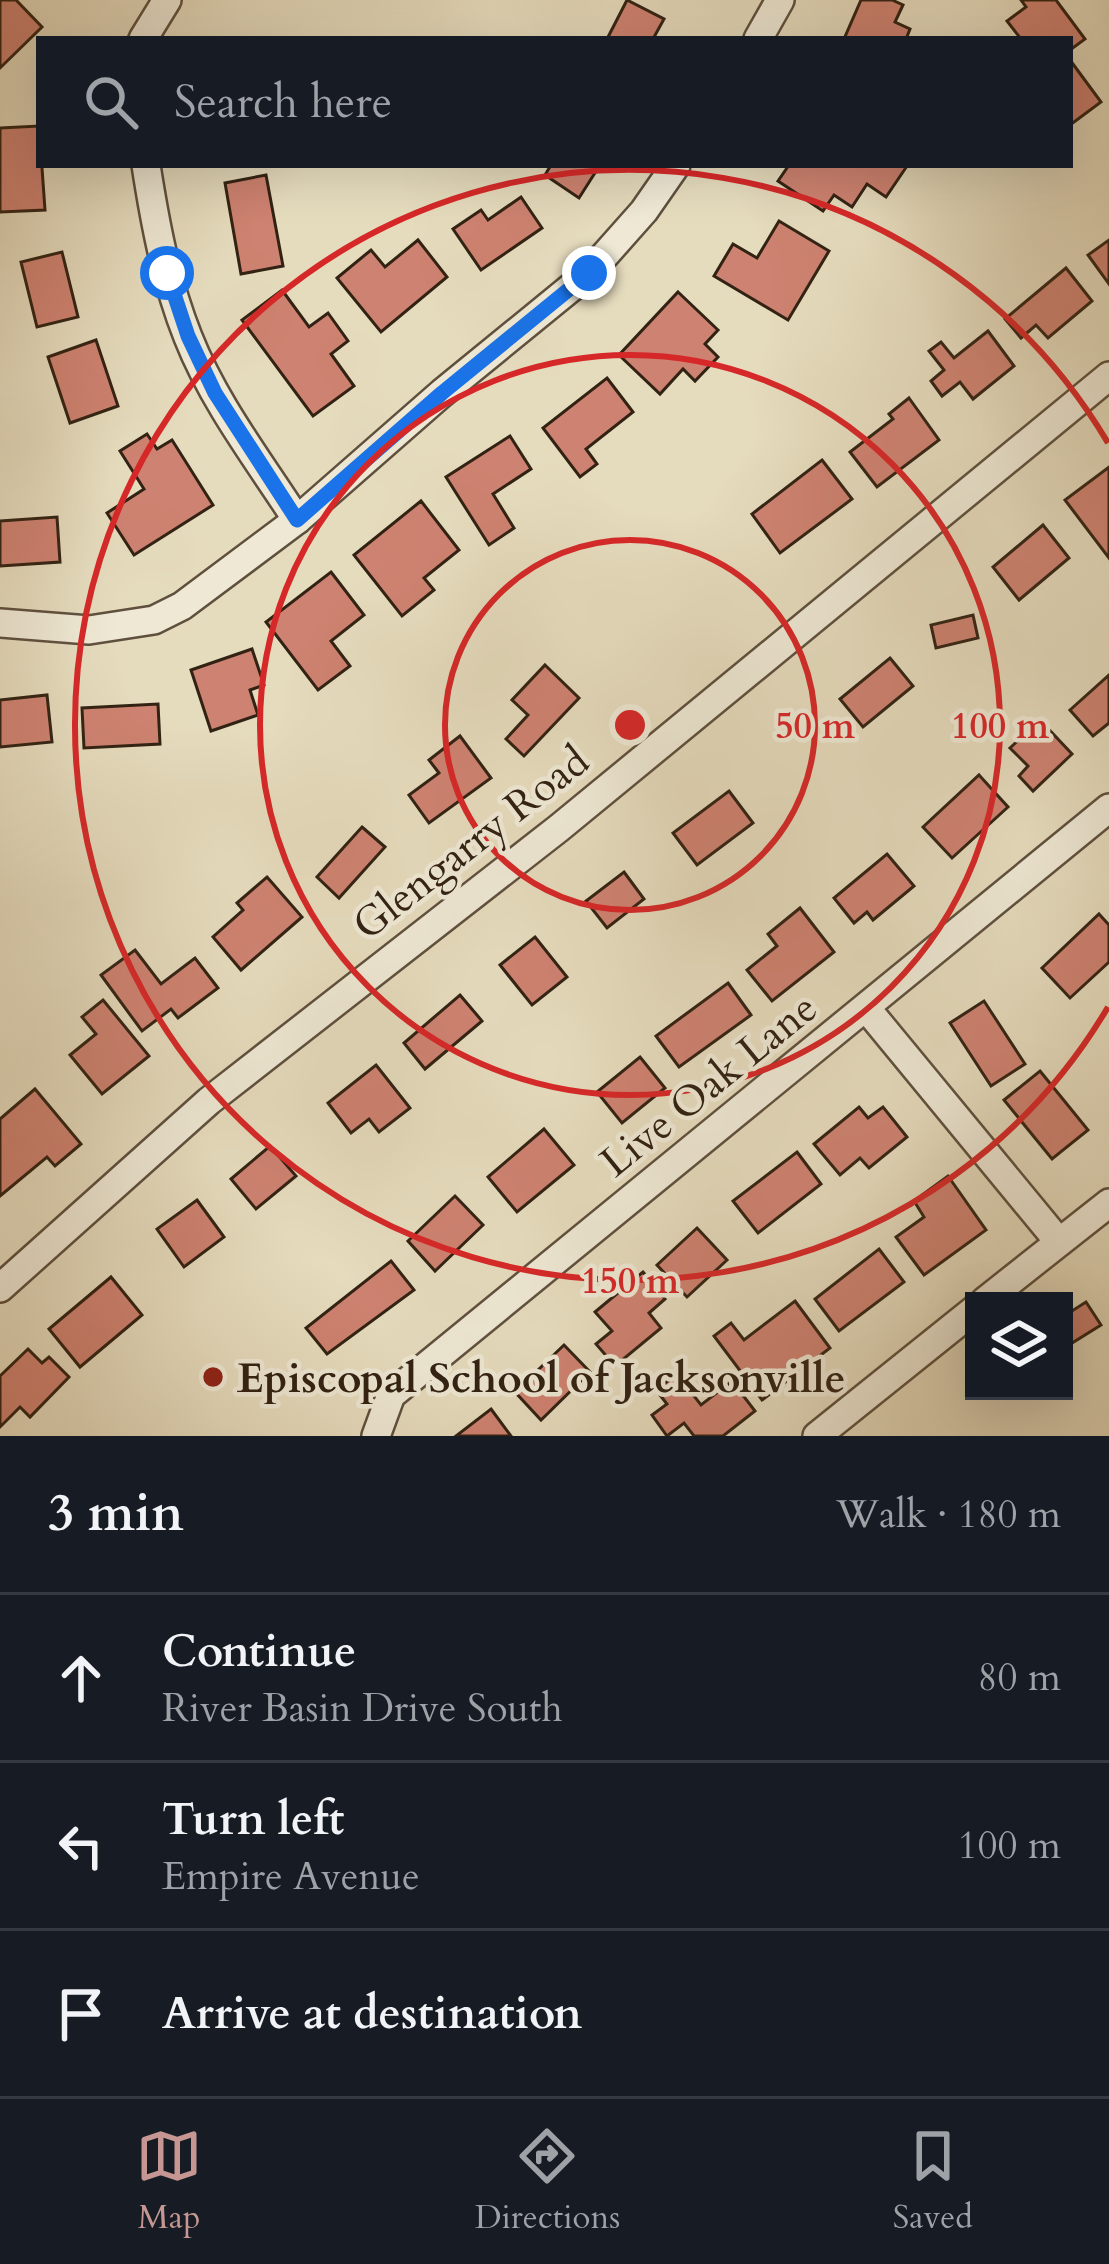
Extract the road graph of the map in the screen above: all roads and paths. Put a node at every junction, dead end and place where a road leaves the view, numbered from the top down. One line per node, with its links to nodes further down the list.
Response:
1 (167, 0): 3 (street)
2 (780, 0): 4 (street)
3 (145, 36)
4 (760, 36)
5 (147, 168): 8 (street)
6 (674, 168): 8 (street)
7 (1109, 376): 14 (street, Glengarry Road)
8 (297, 520): 9 (street)
9 (0, 623)
10 (1109, 808): 11 (street, Live Oak Lane)
11 (867, 1009): 13 (street); 17 (street, Live Oak Lane)
12 (1109, 1203): 13 (street)
13 (1059, 1242): 15 (street)
14 (0, 1288)
15 (996, 1292)
16 (965, 1317): 18 (street)
17 (376, 1436)
18 (817, 1436)

